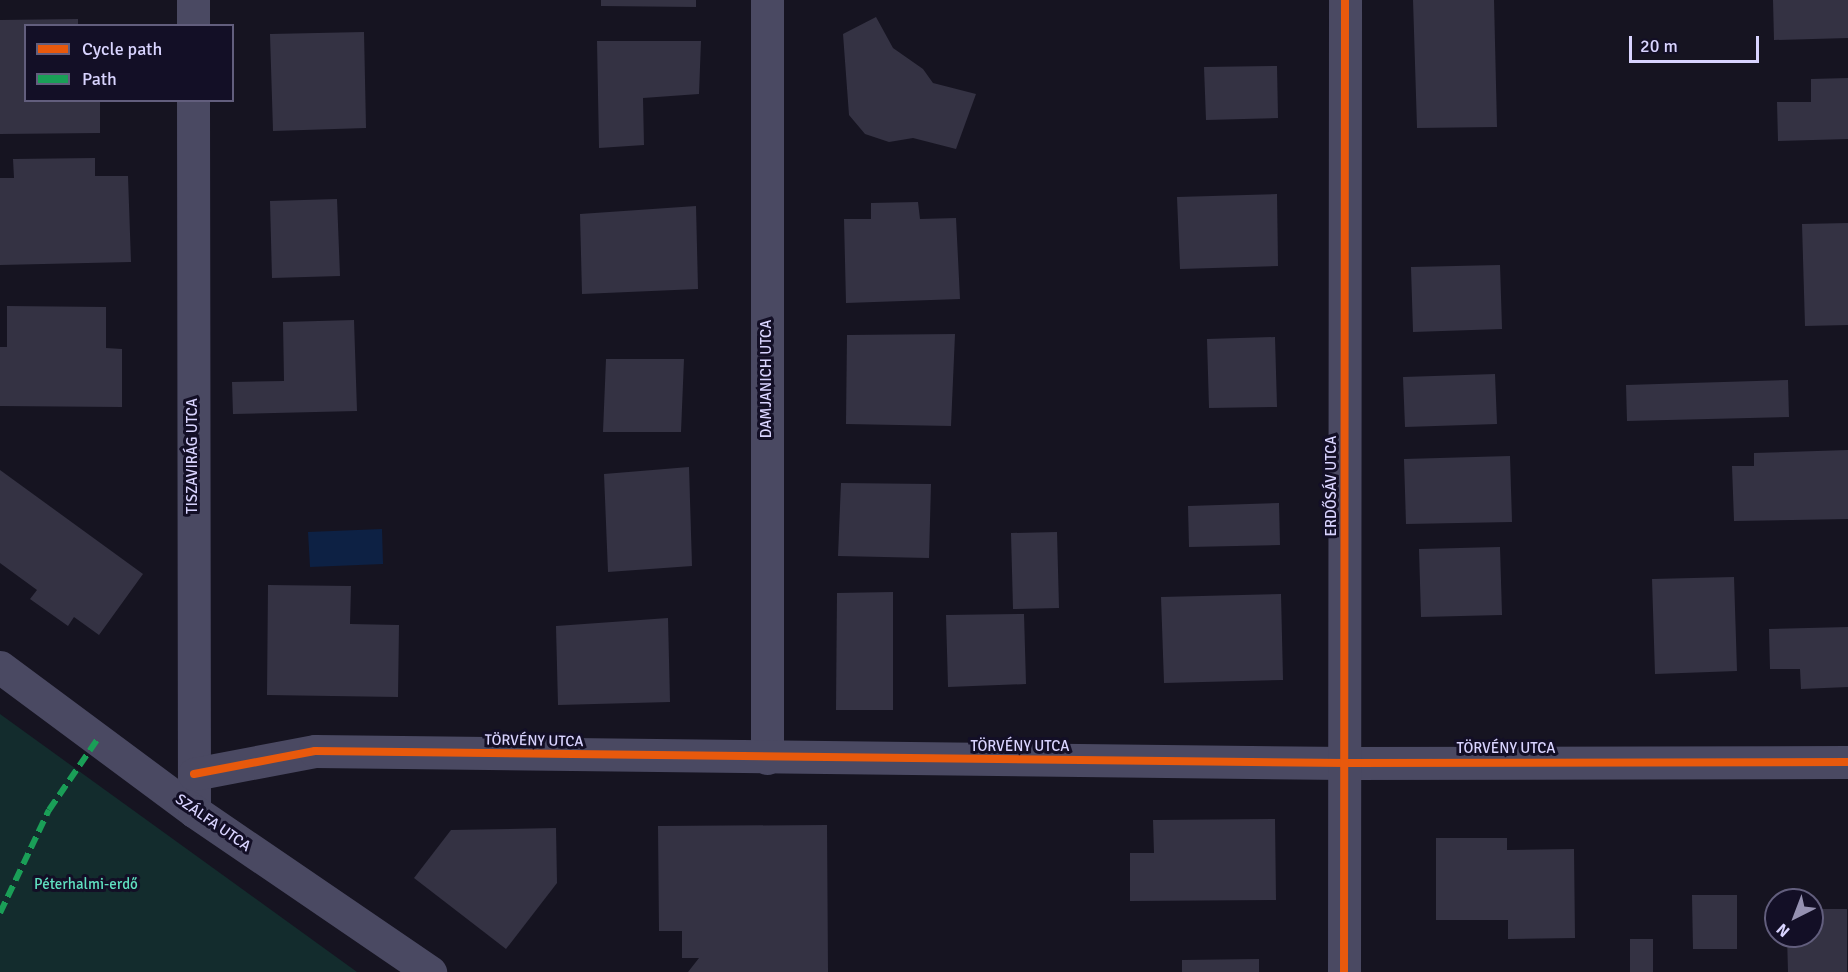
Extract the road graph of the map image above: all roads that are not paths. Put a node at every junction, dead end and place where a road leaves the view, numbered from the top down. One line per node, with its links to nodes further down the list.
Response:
1 (193, 0): 4 (street)
2 (767, 0): 7 (street, DAMJANICH UTCA)
3 (1345, 0): 9 (street, ERDŐSÁV UTCA)
4 (193, 24)
5 (193, 102): 10 (street, TISZAVIRÁG UTCA)
6 (0, 667): 11 (street, SZÁLFA UTCA)
7 (766, 758): 9 (street, TÖRVÉNY UTCA); 10 (street, TÖRVÉNY UTCA)
8 (1848, 762): 9 (street, TÖRVÉNY UTCA)
9 (1346, 763): 13 (street, ERDŐSÁV UTCA)
10 (194, 774): 11 (street, TISZAVIRÁG UTCA)
11 (194, 811): 12 (street, SZÁLFA UTCA)
12 (430, 972)
13 (1344, 972)

